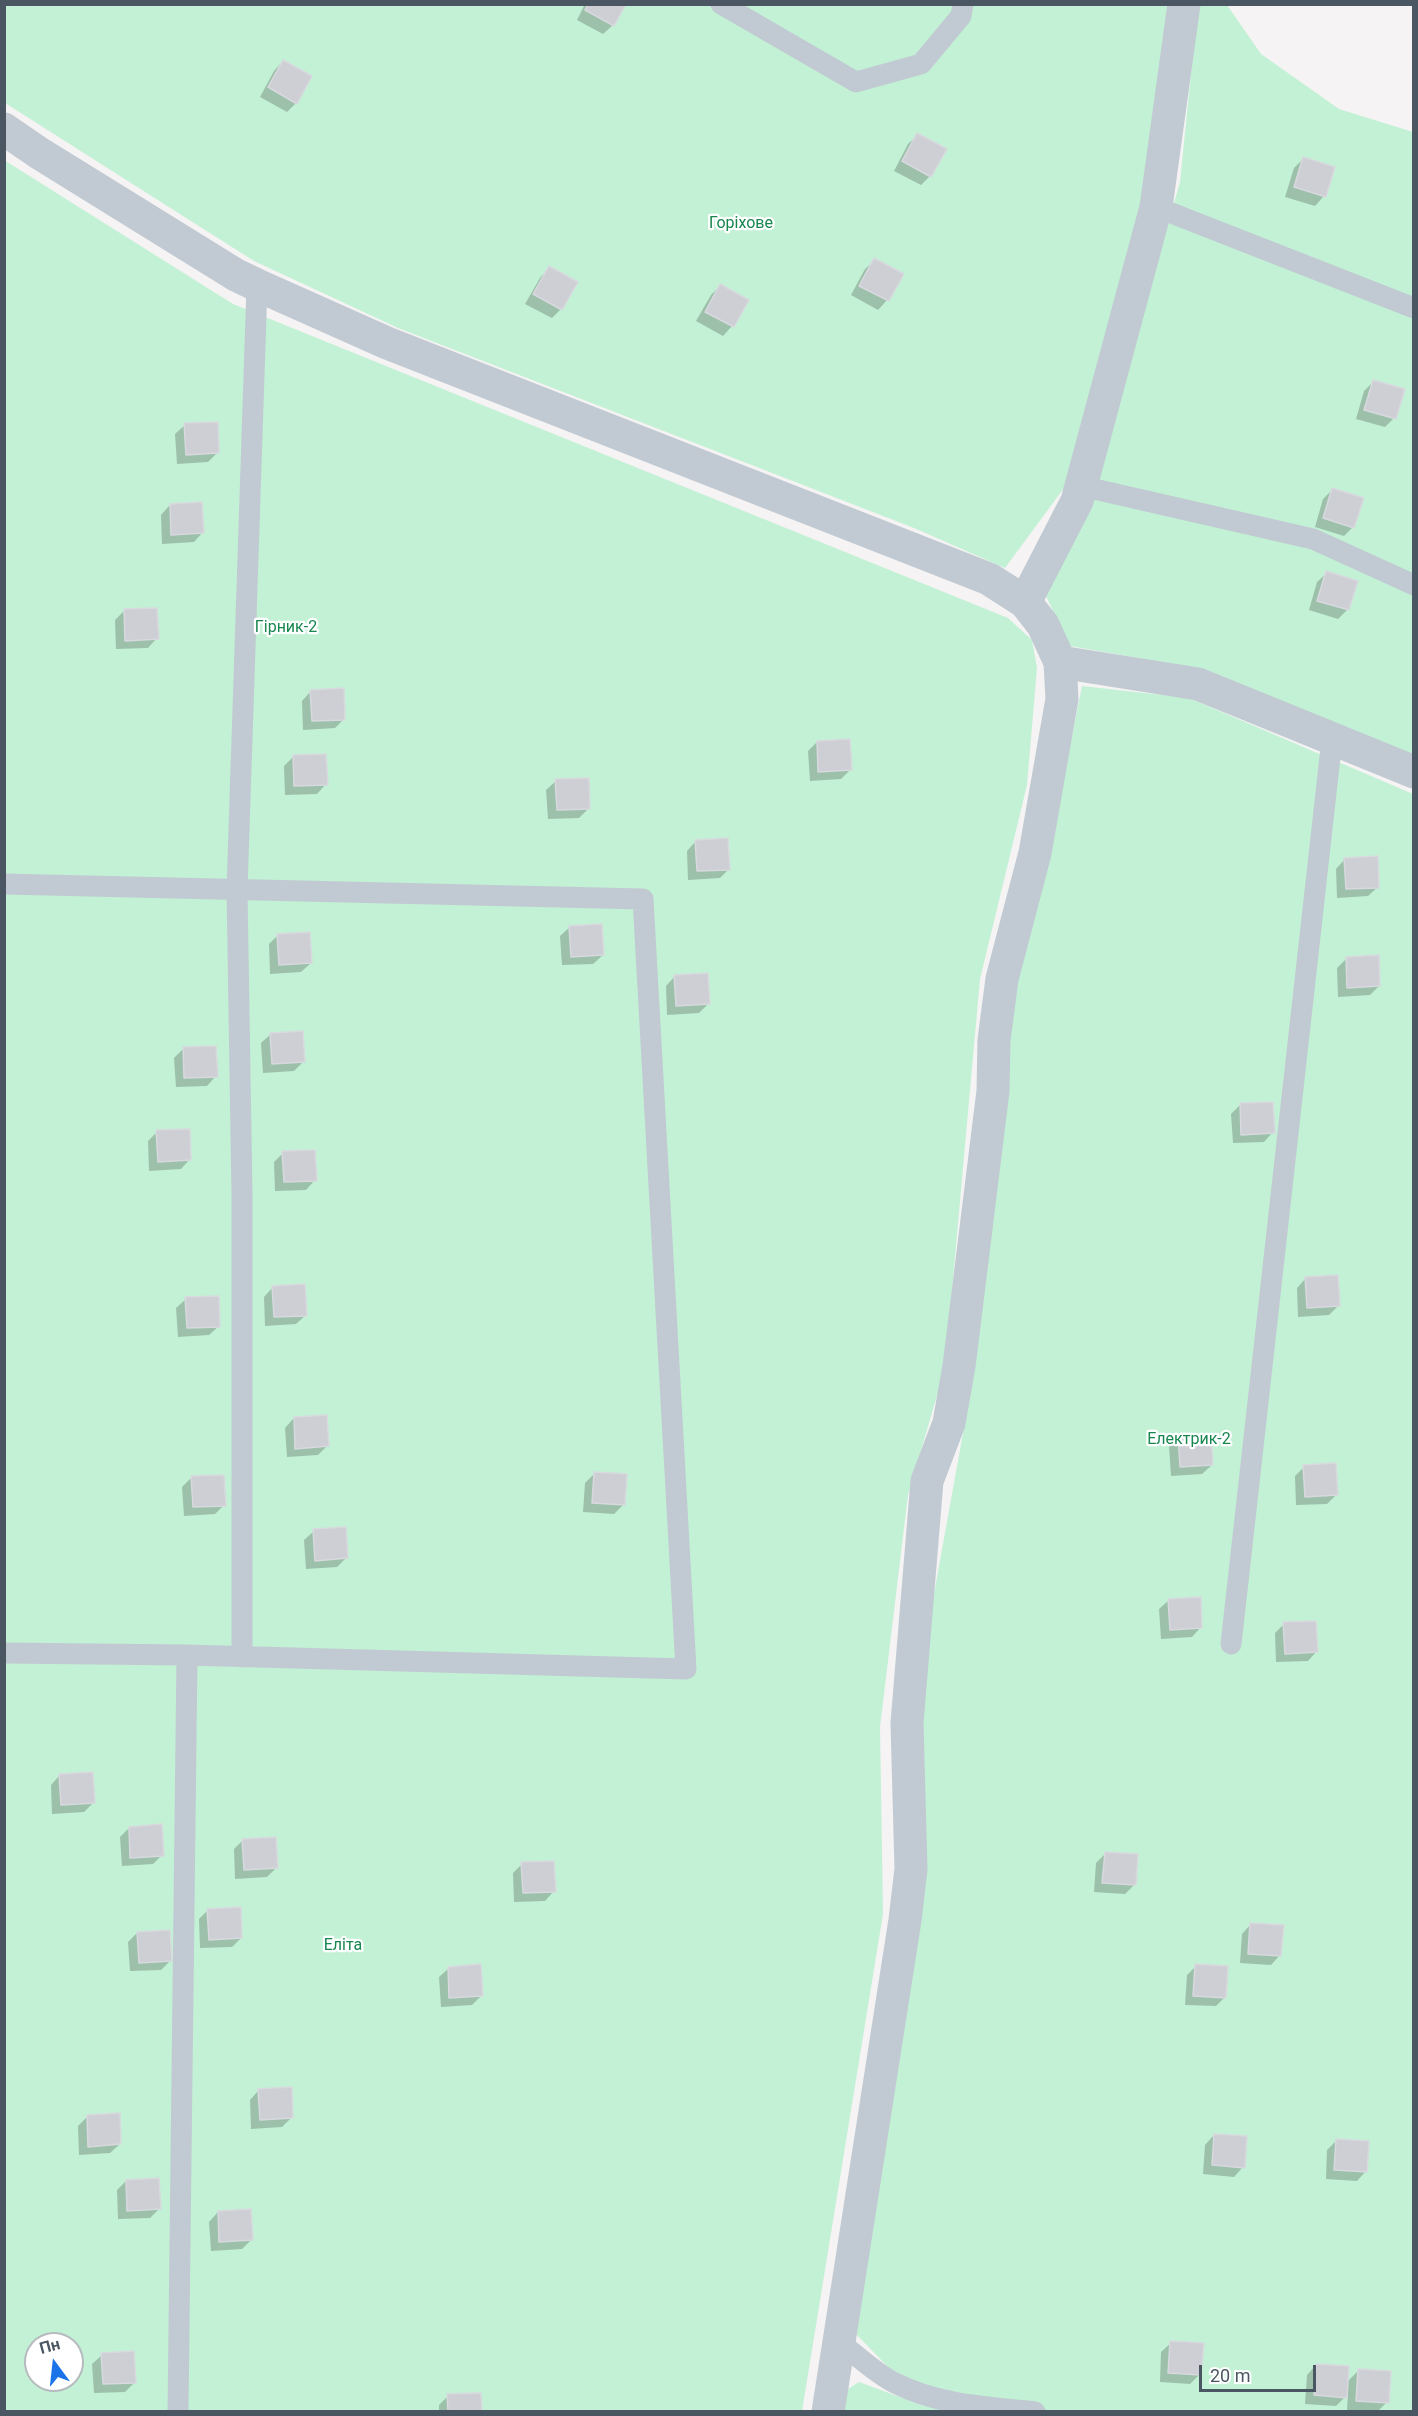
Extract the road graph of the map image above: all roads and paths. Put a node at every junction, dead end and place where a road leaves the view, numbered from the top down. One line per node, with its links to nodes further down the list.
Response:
1 (721, 4): 2 (lane)
2 (963, 4)
3 (1184, 4): 5 (street)
4 (4, 129): 6 (street)
5 (1156, 207): 7 (lane); 8 (street)
6 (257, 285): 10 (street); 15 (lane)
7 (1413, 308)
8 (1081, 486): 9 (lane); 10 (street)
9 (1413, 585)
10 (1025, 602): 11 (street)
11 (1060, 662): 12 (street); 20 (street)
12 (1332, 739): 13 (street); 16 (lane)
13 (1413, 772)
14 (4, 884): 15 (lane)
15 (237, 890): 19 (lane); 19 (lane)
16 (1231, 1644)
17 (4, 1653): 18 (lane)
18 (188, 1655): 19 (lane); 21 (lane)
19 (242, 1657)
20 (839, 2342): 22 (street); 23 (lane)
21 (178, 2412)
22 (828, 2412)
23 (1035, 2412)

